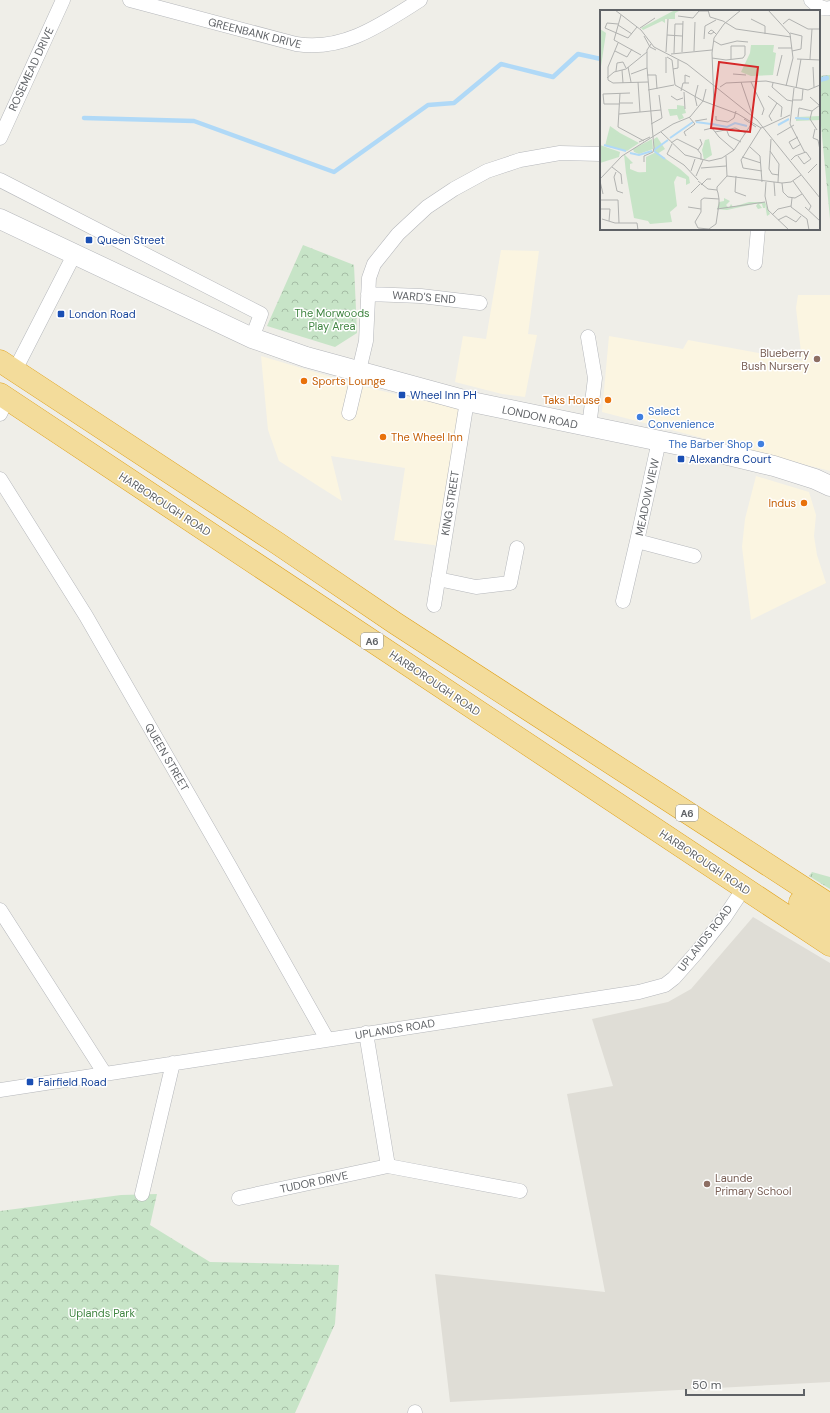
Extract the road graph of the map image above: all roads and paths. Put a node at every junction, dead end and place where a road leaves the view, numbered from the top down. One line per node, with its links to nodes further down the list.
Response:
1 (63, 0): 6 (street, ROSEMEAD DRIVE)
2 (130, 0): 3 (street, GREENBANK DRIVE)
3 (420, 0)
4 (814, 2): 5 (street)
5 (830, 8)
6 (0, 138)
7 (600, 154): 13 (street)
8 (0, 180): 16 (street)
9 (0, 219): 11 (main road, LONDON ROAD)
10 (758, 230): 12 (street)
11 (74, 254): 16 (main road, LONDON ROAD); 17 (street)
12 (755, 263)
13 (368, 294): 14 (street, WARD'S END); 18 (street)
14 (480, 303)
15 (588, 337): 22 (street)
16 (252, 338): 18 (main road, LONDON ROAD)
17 (7, 365): 32 (highway, A6)
18 (359, 372): 19 (main road, LONDON ROAD); 21 (street)
19 (467, 401): 22 (main road, LONDON ROAD); 29 (street, KING STREET)
20 (2, 402): 36 (highway, HARBOROUGH ROAD / A6)
21 (349, 413)
22 (589, 427): 23 (main road, LONDON ROAD)
23 (659, 441): 25 (main road, LONDON ROAD); 26 (street, MEADOW VIEW)
24 (0, 479): 42 (street, QUEEN STREET)
25 (830, 486)
26 (637, 541): 28 (street, MEADOW VIEW); 30 (street)
27 (517, 548): 29 (street)
28 (694, 556)
29 (438, 579): 31 (street, KING STREET)
30 (623, 601)
31 (434, 605)
32 (588, 749): 33 (highway, A6); 35 (highway, A6)
33 (741, 862): 34 (highway, A6); 36 (highway)
34 (764, 876): 35 (highway); 36 (highway); 39 (highway, A6)
35 (787, 876): 37 (highway, A6)
36 (744, 888): 40 (highway, HARBOROUGH ROAD / A6); 41 (street, UPLANDS ROAD)
37 (830, 905)
38 (0, 910): 44 (street)
39 (830, 924)
40 (830, 945)
41 (366, 1033): 42 (street, UPLANDS ROAD); 46 (street)
42 (326, 1039): 43 (street, UPLANDS ROAD)
43 (173, 1063): 44 (street, UPLANDS ROAD); 48 (street)
44 (105, 1074): 45 (street, UPLANDS ROAD)
45 (0, 1090)
46 (388, 1166): 47 (street, TUDOR DRIVE); 49 (street, TUDOR DRIVE)
47 (520, 1191)
48 (142, 1194)
49 (239, 1198)

